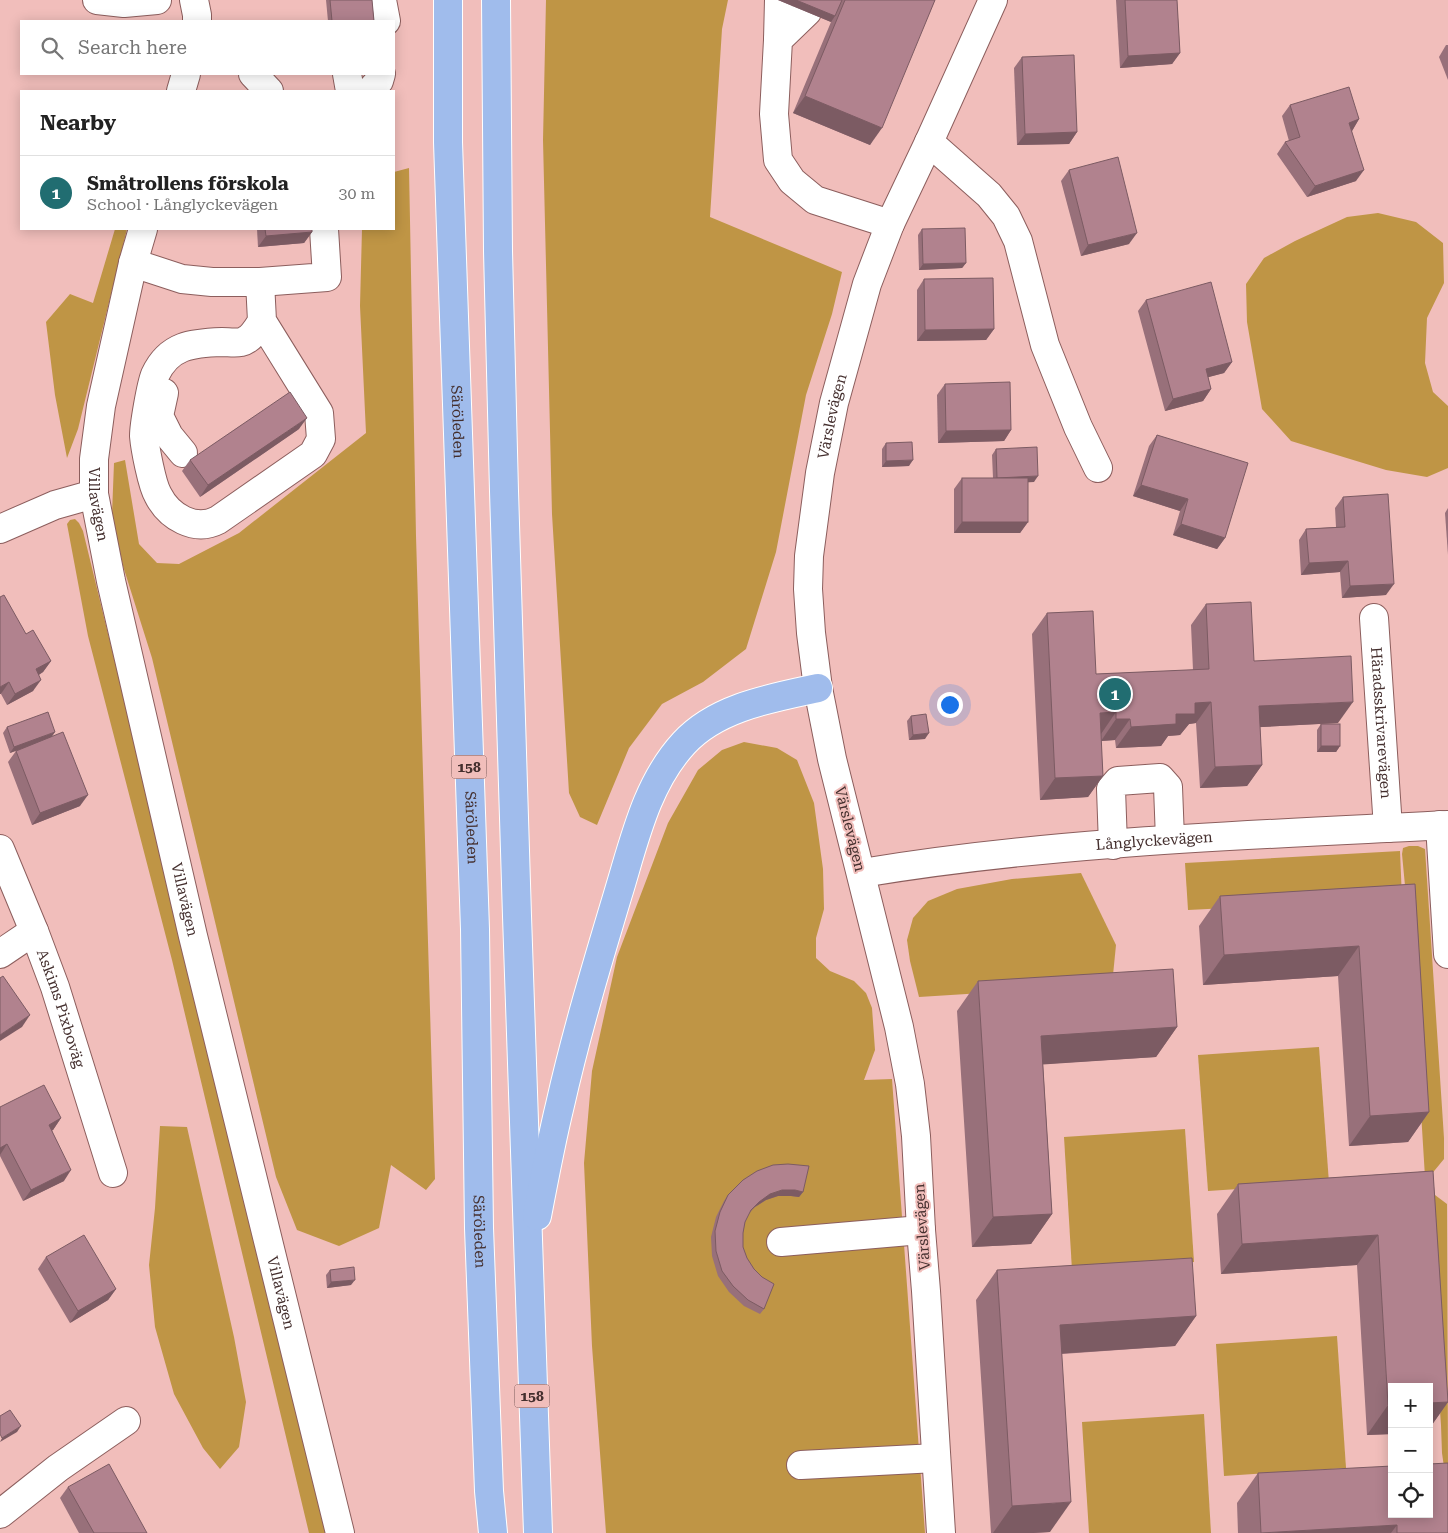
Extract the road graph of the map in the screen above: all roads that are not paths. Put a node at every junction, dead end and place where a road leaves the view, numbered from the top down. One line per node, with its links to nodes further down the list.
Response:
1 (96, 0): 2 (street)
2 (157, 0)
3 (382, 0): 9 (street)
4 (448, 0): 51 (main road, Säröleden / 158)
5 (496, 0): 45 (main road, 158)
6 (779, 0): 10 (street)
7 (993, 0): 19 (street, Värslevägen)
8 (807, 12): 10 (street)
9 (386, 20)
10 (778, 40): 20 (street)
11 (186, 75): 15 (street)
12 (254, 75): 16 (street)
13 (346, 75): 17 (street)
14 (381, 75): 18 (street)
15 (181, 90)
16 (268, 90)
17 (350, 90)
18 (371, 90)
19 (929, 142): 20 (street, Värslevägen); 28 (street)
20 (890, 224): 32 (street, Värslevägen)
21 (143, 230): 23 (street, Villavägen)
22 (324, 230): 24 (street)
23 (133, 263): 24 (street); 29 (street, Villavägen)
24 (260, 282): 25 (street)
25 (262, 321): 26 (street); 26 (street)
26 (202, 343): 27 (street)
27 (183, 453)
28 (1098, 468)
29 (94, 494): 30 (street); 50 (street, Villavägen)
30 (0, 528)
31 (1374, 618): 34 (street, Häradsskrivarevägen)
32 (818, 688): 38 (street, Värslevägen); 45 (main road, 158)
33 (1444, 825): 34 (street, Långlyckevägen); 41 (street)
34 (1388, 828): 35 (street, Långlyckevägen)
35 (1170, 839): 36 (street, Långlyckevägen); 36 (street)
36 (1112, 845): 38 (street, Långlyckevägen)
37 (0, 849): 39 (street, Askims Pixboväg)
38 (862, 873): 43 (street, Värslevägen)
39 (34, 931): 40 (street); 42 (street, Askims Pixboväg)
40 (0, 954)
41 (1448, 954)
42 (113, 1173)
43 (921, 1230): 44 (street); 47 (street, Värslevägen)
44 (781, 1242)
45 (528, 1259): 52 (main road, 158)
46 (126, 1422): 49 (street)
47 (936, 1458): 48 (street); 53 (street, Värslevägen)
48 (801, 1465)
49 (0, 1514)
50 (340, 1533)
51 (493, 1533)
52 (538, 1533)
53 (941, 1533)

